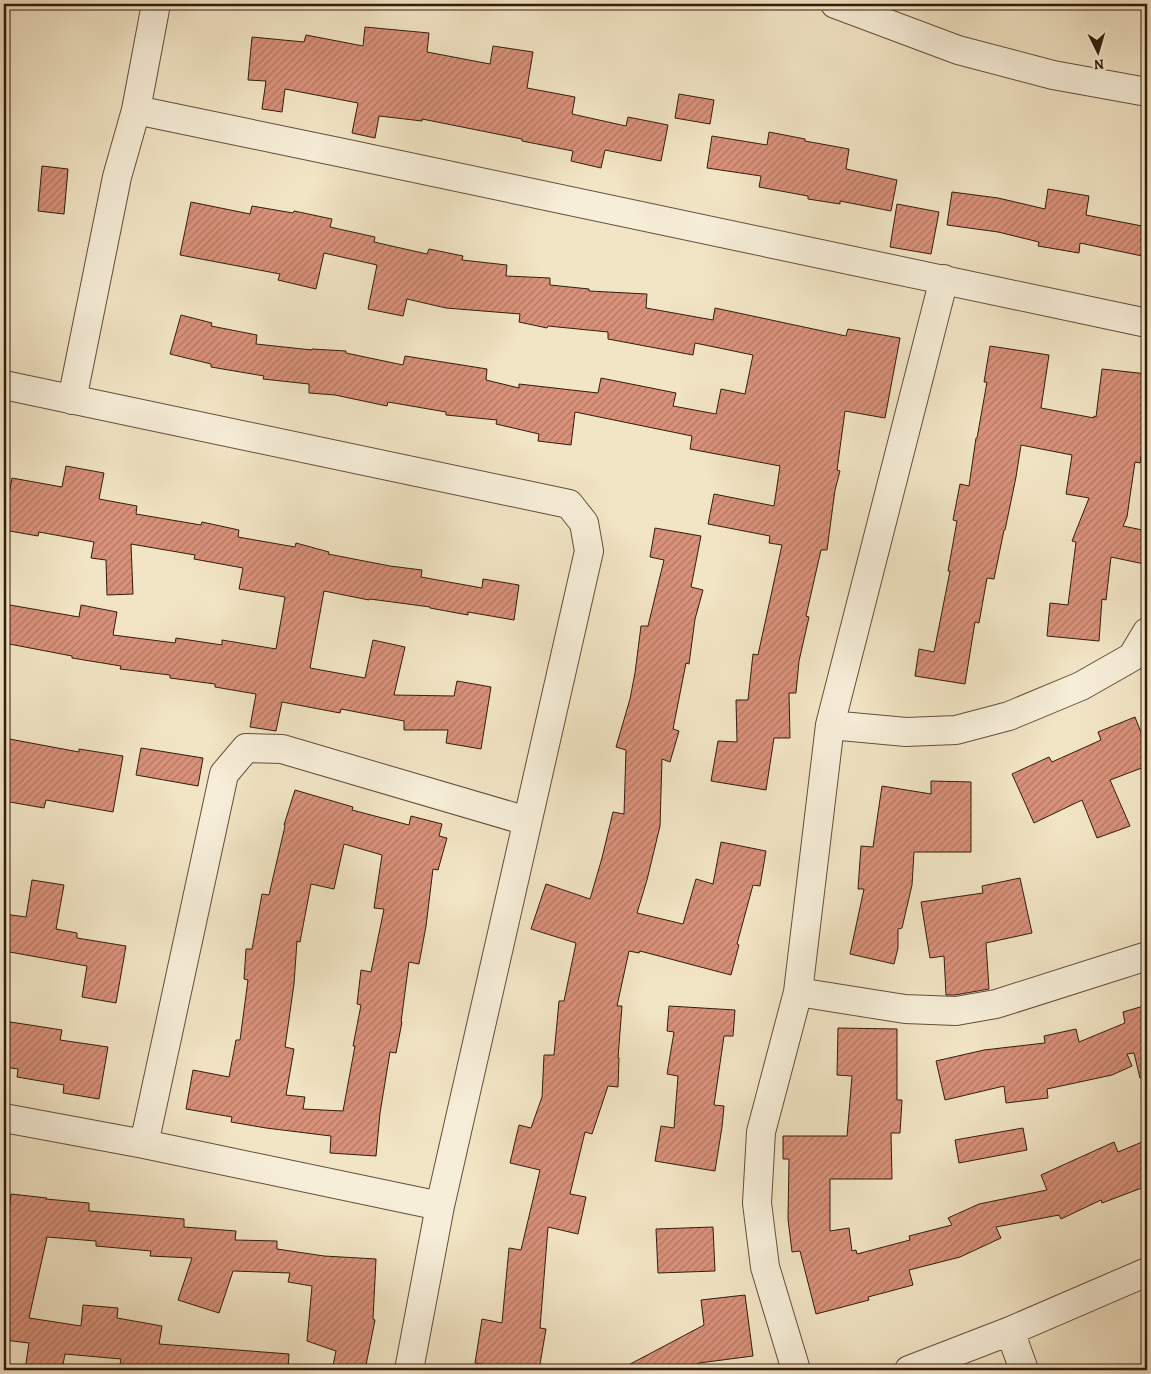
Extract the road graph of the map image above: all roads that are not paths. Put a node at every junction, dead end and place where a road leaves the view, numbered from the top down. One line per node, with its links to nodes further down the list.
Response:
1 (156, 4): 4 (street)
2 (835, 4): 3 (street)
3 (1147, 92)
4 (136, 110): 5 (street); 8 (street)
5 (944, 279): 6 (street); 10 (street)
6 (1147, 323)
7 (4, 385): 8 (street)
8 (72, 400): 11 (street)
9 (1147, 632): 10 (street)
10 (830, 725): 13 (street)
11 (527, 821): 15 (street); 16 (street)
12 (1147, 956): 13 (street)
13 (798, 992): 20 (street)
14 (4, 1118): 15 (street)
15 (144, 1144): 16 (street)
16 (440, 1206): 19 (street)
17 (1147, 1272): 18 (street)
18 (1010, 1331): 21 (street); 22 (street)
19 (409, 1370)
20 (796, 1370)
21 (909, 1370)
22 (1024, 1370)

